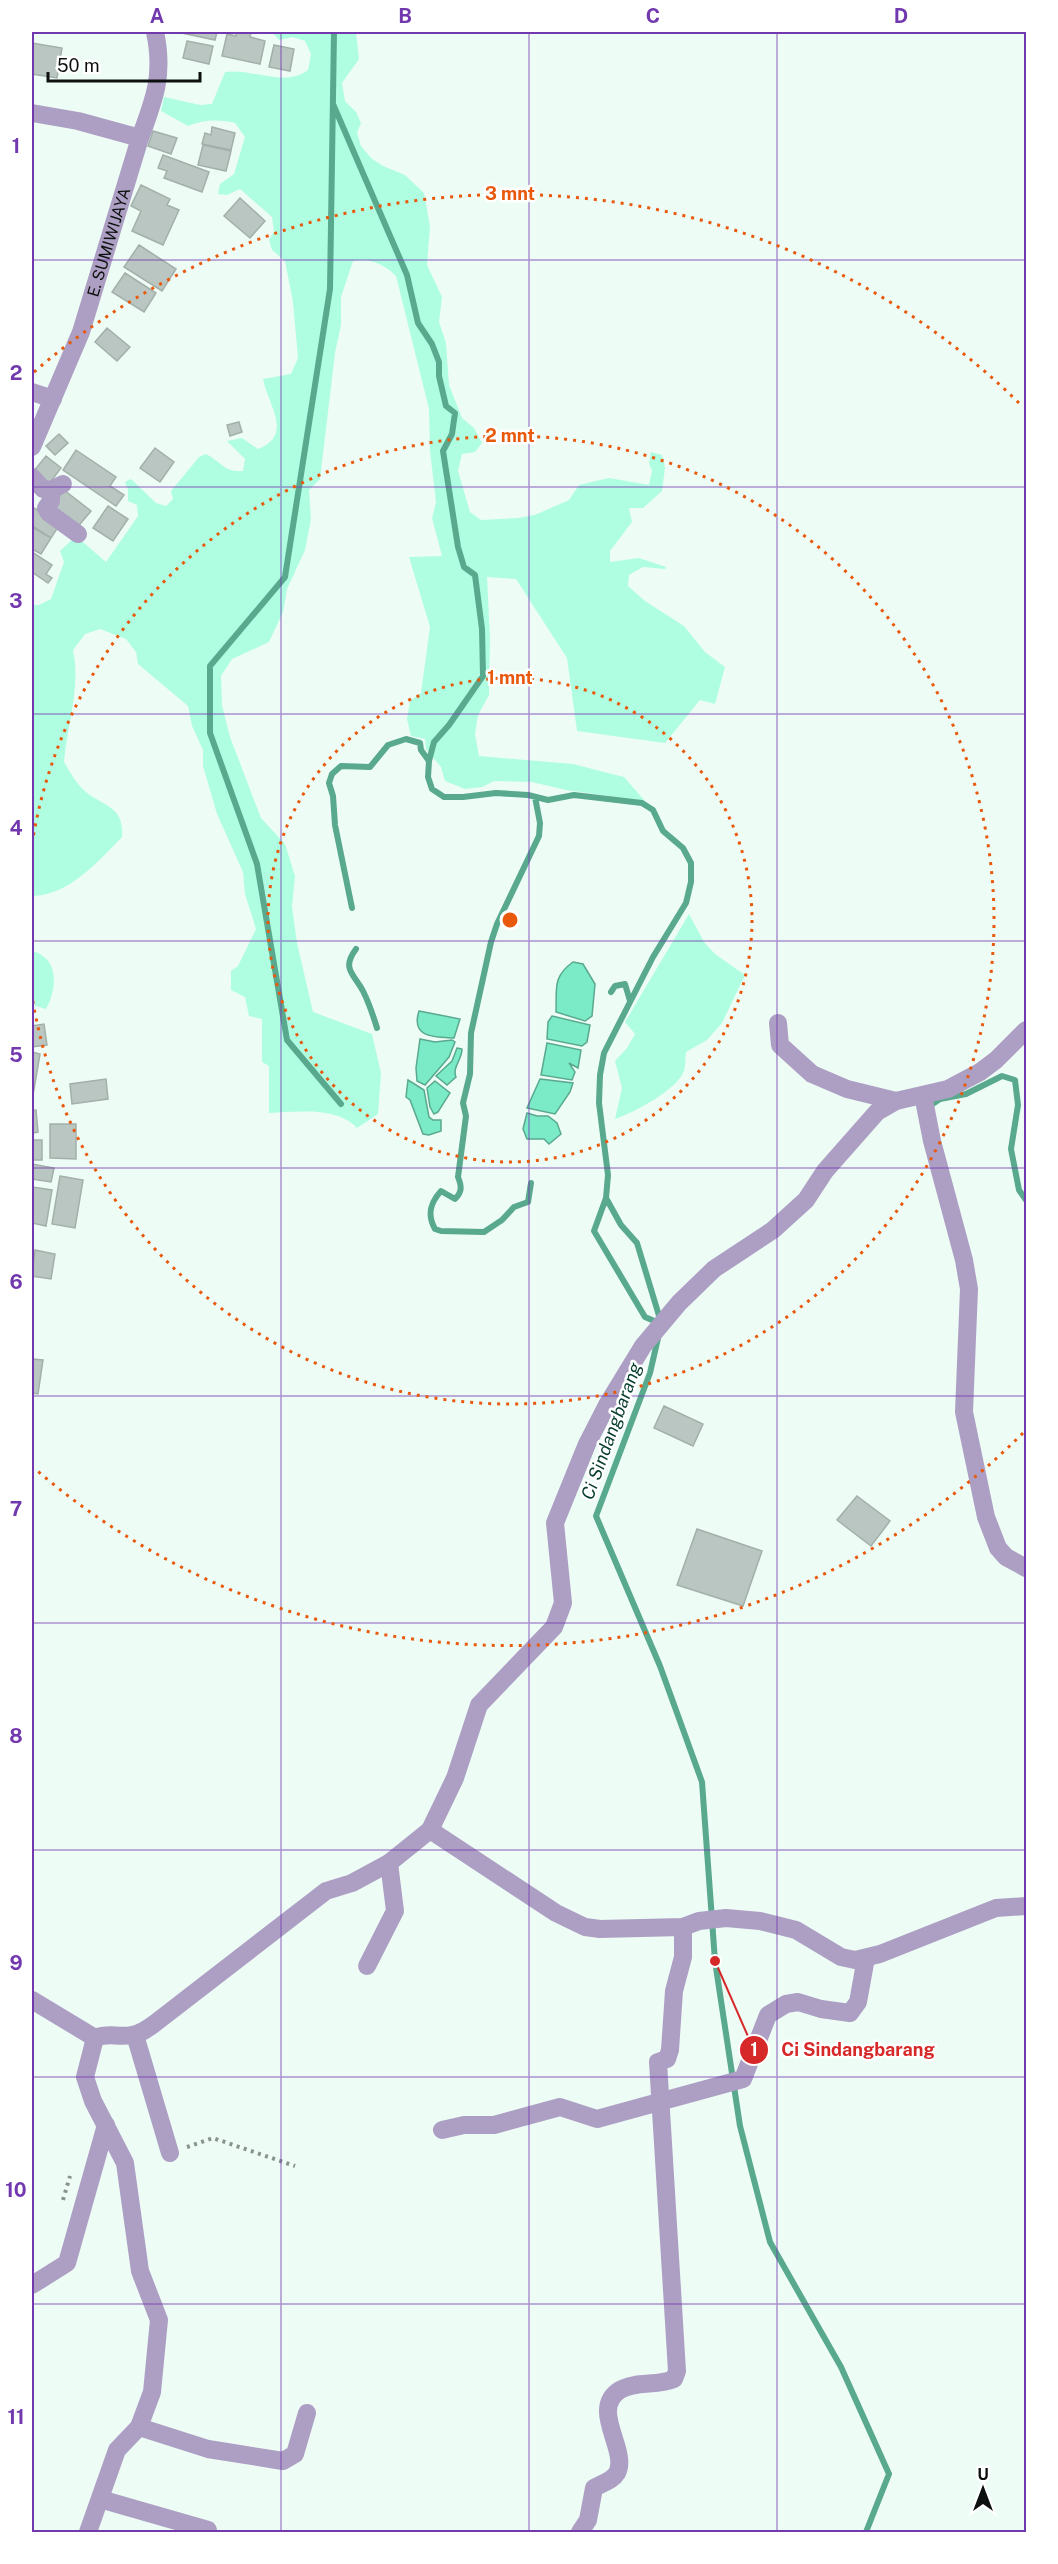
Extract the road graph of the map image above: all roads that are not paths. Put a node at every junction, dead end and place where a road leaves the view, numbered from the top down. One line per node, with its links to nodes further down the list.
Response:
1 (155, 32): 3 (street, E. SUMIWIJAYA)
2 (32, 113): 3 (street)
3 (140, 138): 5 (street, E. SUMIWIJAYA)
4 (32, 392): 5 (street)
5 (53, 399): 6 (street, E. SUMIWIJAYA)
6 (32, 447)
7 (32, 477): 8 (street)
8 (78, 534)
9 (778, 1023): 12 (street)
10 (1026, 1030): 11 (street)
11 (923, 1095): 12 (street); 13 (street)
12 (896, 1101): 14 (street)
13 (1026, 1568)
14 (430, 1830): 15 (street); 17 (street)
15 (389, 1863): 19 (street); 21 (street)
16 (1026, 1906): 18 (street)
17 (691, 1924): 18 (street); 23 (street)
18 (866, 1958): 23 (street)
19 (367, 1966)
20 (32, 2000): 22 (street)
21 (135, 2035): 22 (street); 26 (street)
22 (95, 2038): 24 (street)
23 (660, 2101): 25 (street); 33 (street)
24 (106, 2126): 27 (street); 29 (street)
25 (442, 2130)
26 (170, 2153)
27 (32, 2285)
28 (308, 2413): 29 (street)
29 (139, 2427): 30 (street)
30 (100, 2499): 31 (street); 32 (street)
31 (208, 2530)
32 (88, 2532)
33 (580, 2532)

